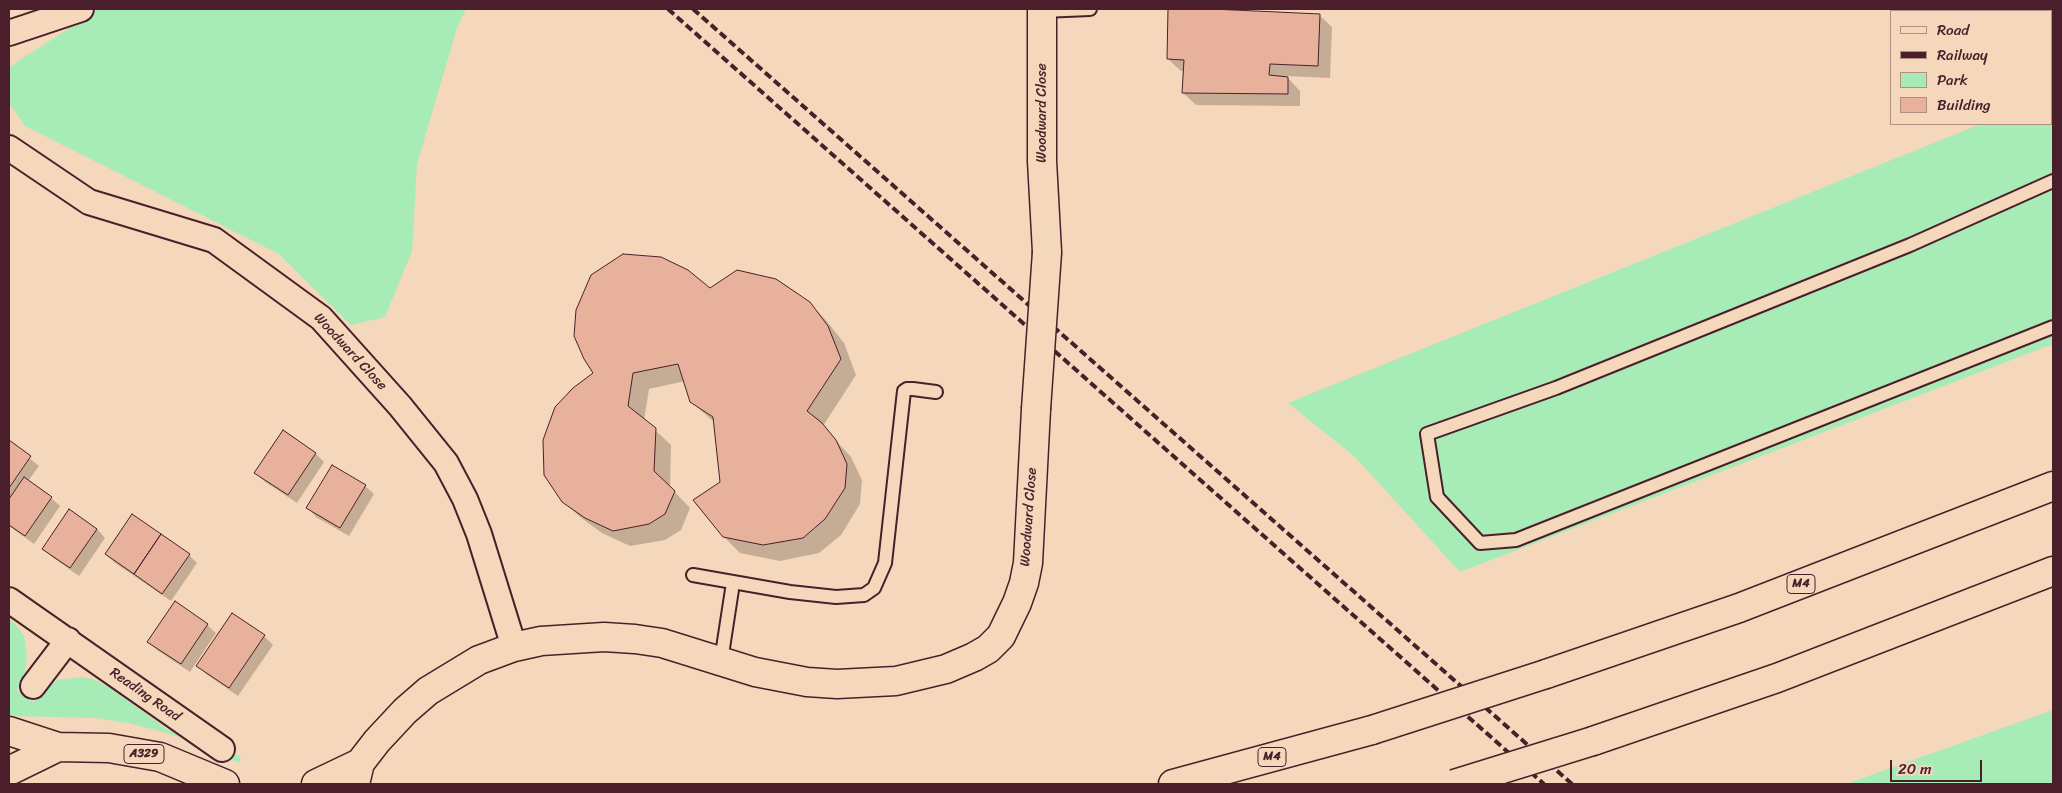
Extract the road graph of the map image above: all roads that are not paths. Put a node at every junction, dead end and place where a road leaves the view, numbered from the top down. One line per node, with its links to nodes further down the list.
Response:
1 (81, 9): 4 (street)
2 (1090, 9): 3 (lane)
3 (1042, 10): 16 (main road, Woodward Close, bridge)
4 (9, 33)
5 (9, 148): 15 (street, Woodward Close)
6 (2053, 181): 7 (lane)
7 (2053, 327)
8 (936, 392): 12 (lane)
9 (2053, 486): 25 (main road, M4, bridge)
10 (2053, 571): 26 (main road, bridge)
11 (692, 575): 12 (lane)
12 (733, 583): 16 (lane)
13 (9, 600): 14 (street, Reading Road)
14 (68, 640): 17 (street); 20 (street, Reading Road)
15 (514, 647): 16 (main road, Woodward Close); 22 (main road, Woodward Close)
16 (721, 661)
17 (33, 686)
18 (9, 731): 19 (main road, A329)
19 (58, 747): 21 (main road, A329); 23 (main road, A329)
20 (222, 749)
21 (9, 771)
22 (357, 774): 24 (main road, Woodward Close)
23 (225, 784)
24 (316, 784)
25 (1173, 784)
26 (1454, 784)

